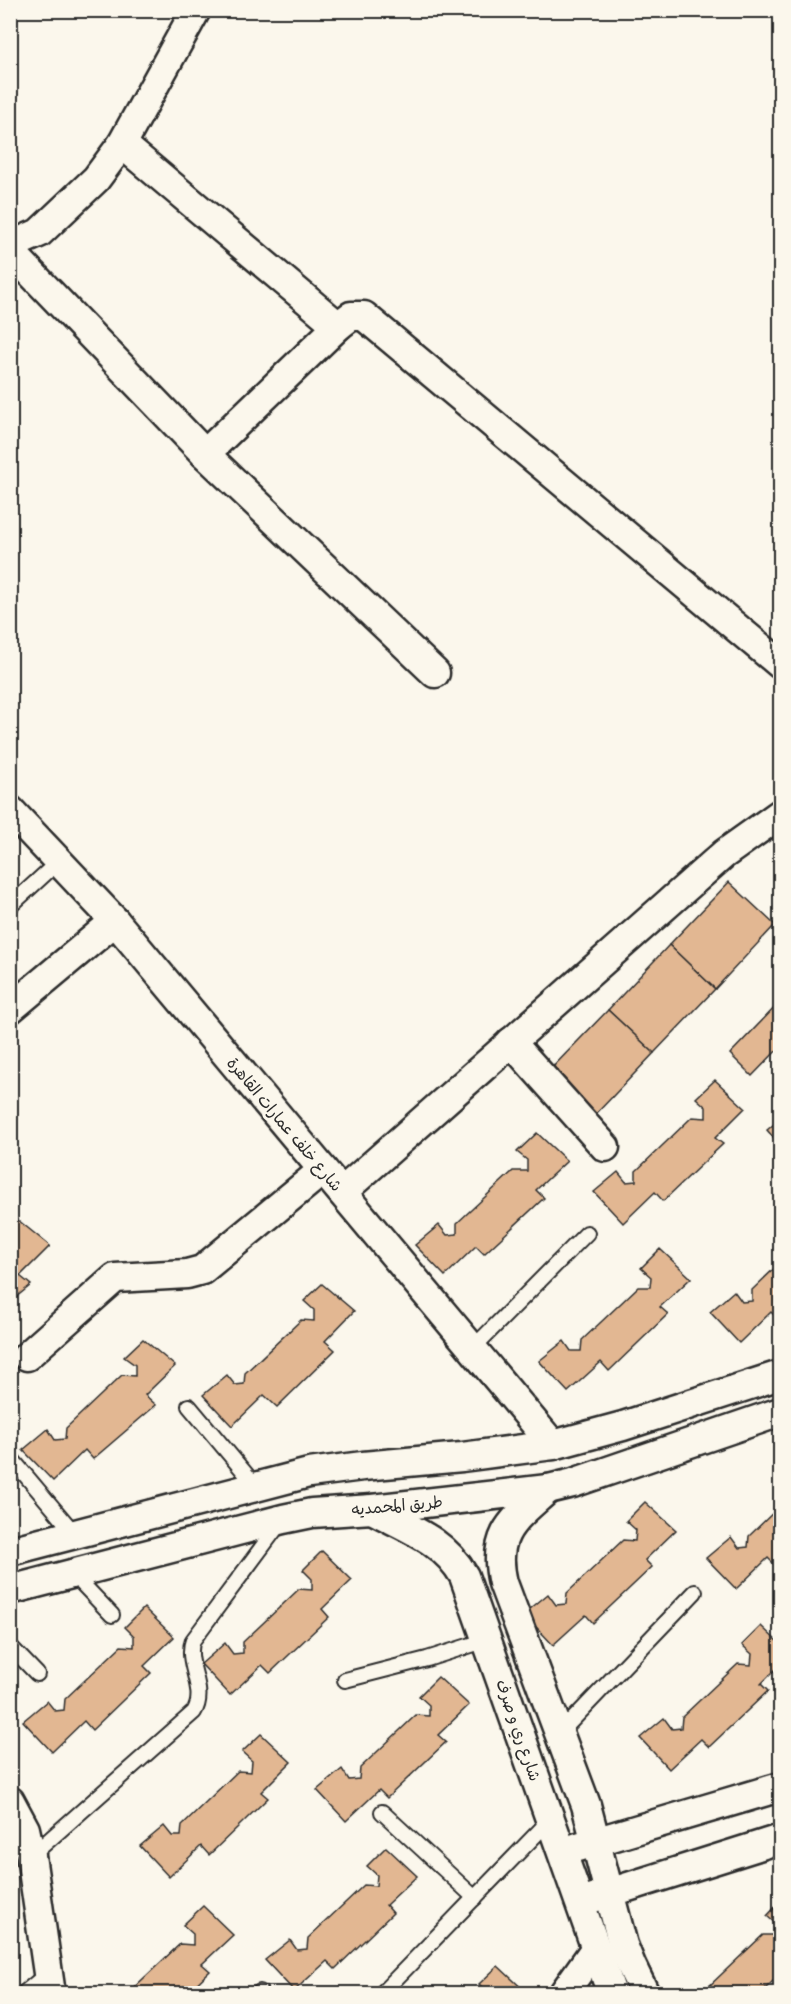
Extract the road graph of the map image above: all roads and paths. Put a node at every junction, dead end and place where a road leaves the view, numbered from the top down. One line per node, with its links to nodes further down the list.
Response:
1 (196, 10): 2 (street)
2 (122, 144): 3 (street); 5 (street)
3 (10, 242)
4 (10, 251): 6 (street)
5 (338, 326): 6 (street); 7 (street)
6 (205, 454): 8 (street)
7 (780, 664)
8 (435, 673)
9 (10, 810): 11 (street, شارع خلف عمارات القاهرة)
10 (780, 814): 15 (street)
11 (59, 861): 12 (lane); 13 (street, شارع خلف عمارات القاهرة)
12 (10, 906)
13 (115, 921): 14 (street); 17 (street, شارع خلف عمارات القاهرة)
14 (10, 1009)
15 (511, 1042): 16 (street); 18 (street)
16 (605, 1147)
17 (323, 1170): 18 (street, شارع خلف عمارات القاهرة); 21 (street)
18 (342, 1192): 20 (street, شارع خلف عمارات القاهرة)
19 (587, 1233): 20 (lane)
20 (473, 1348): 25 (street, شارع خلف عمارات القاهرة)
21 (27, 1356)
22 (780, 1375): 25 (street)
23 (189, 1406): 28 (lane)
24 (780, 1412): 29 (street, طريق المحمديه)
25 (553, 1445): 26 (street)
26 (462, 1457): 28 (street); 30 (street)
27 (11, 1458): 33 (lane)
28 (256, 1486): 33 (street)
29 (548, 1489): 30 (street, طريق المحمديه); 43 (street)
30 (470, 1499): 31 (street, طريق المحمديه)
31 (372, 1509): 32 (street, طريق المحمديه); 39 (street, شارع ري و صرف)
32 (283, 1519): 35 (street, طريق المحمديه); 51 (lane)
33 (75, 1534): 34 (street)
34 (10, 1551)
35 (73, 1574): 36 (street, طريق المحمديه); 38 (lane)
36 (10, 1590)
37 (695, 1592): 43 (lane)
38 (112, 1615)
39 (487, 1640): 42 (lane); 47 (street, شارع ري و صرف)
40 (10, 1646): 41 (lane)
41 (37, 1674)
42 (345, 1680)
43 (559, 1734): 49 (street)
44 (780, 1786): 49 (street)
45 (10, 1801): 51 (street)
46 (382, 1812): 53 (lane)
47 (550, 1820): 50 (street, شارع ري و صرف); 53 (lane)
48 (780, 1839): 52 (street)
49 (596, 1842): 50 (street); 52 (street)
50 (562, 1852): 54 (street, شارع ري و صرف)
51 (31, 1856): 56 (street)
52 (609, 1892): 54 (street); 61 (street)
53 (474, 1898): 57 (lane)
54 (579, 1902): 55 (street, شارع ري و صرف)
55 (596, 1949): 59 (street); 60 (street, شارع ري و صرف)
56 (49, 1984): 58 (lane)
57 (383, 1992)
58 (23, 1994)
59 (563, 1994)
60 (612, 1994)
61 (645, 1994)

